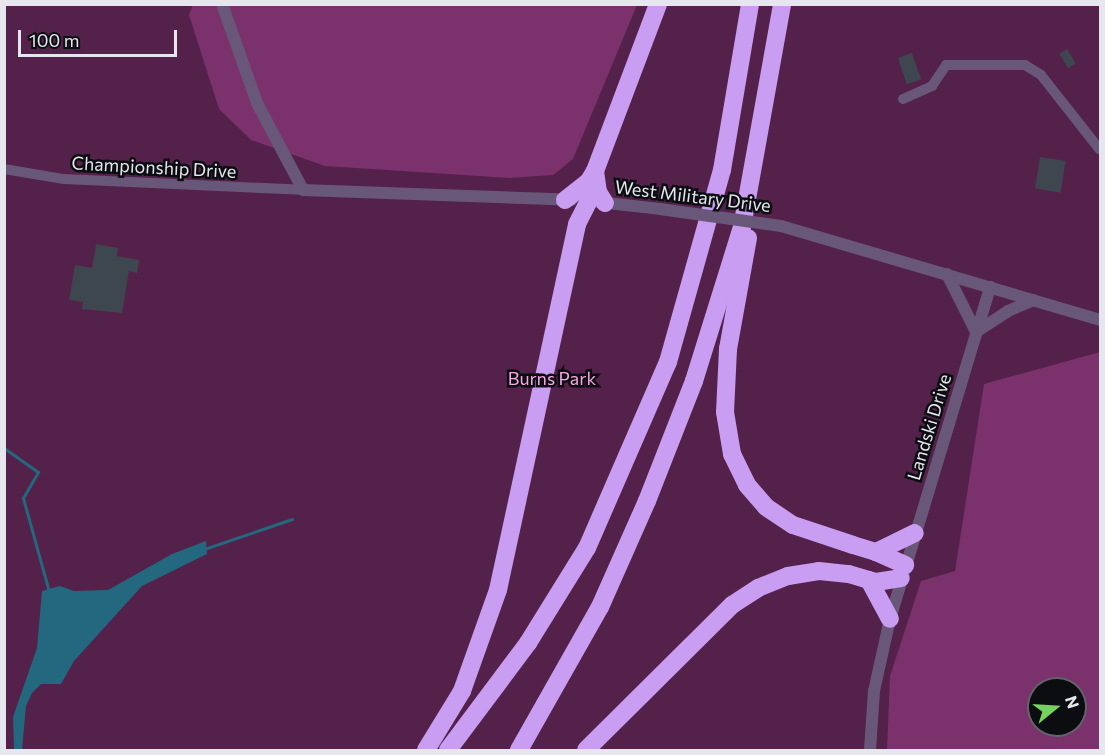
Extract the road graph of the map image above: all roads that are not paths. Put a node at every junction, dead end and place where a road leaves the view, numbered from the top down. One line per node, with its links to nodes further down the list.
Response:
1 (222, 4): 9 (street)
2 (658, 4): 8 (highway)
3 (750, 4): 25 (highway)
4 (782, 4): 12 (highway)
5 (903, 99): 6 (street)
6 (1101, 150)
7 (4, 168): 9 (street, Championship Drive)
8 (595, 171): 10 (highway); 11 (highway)
9 (303, 190): 10 (street, West Military Drive)
10 (560, 200): 11 (street, West Military Drive); 13 (highway)
11 (596, 202): 13 (highway); 14 (street, West Military Drive, bridge)
12 (742, 227): 20 (highway); 26 (highway)
13 (575, 232): 24 (highway)
14 (947, 274): 15 (street, West Military Drive); 18 (street)
15 (990, 287): 16 (street, West Military Drive); 18 (street, Landski Drive)
16 (1034, 300): 17 (street, West Military Drive); 18 (street)
17 (1101, 320)
18 (976, 332): 19 (street, Landski Drive)
19 (915, 533): 20 (highway); 21 (street, Landski Drive)
20 (876, 552): 21 (highway)
21 (903, 572): 22 (highway); 23 (street, Landski Drive)
22 (869, 580): 23 (highway); 27 (highway)
23 (890, 619): 28 (street, Landski Drive)
24 (426, 750)
25 (448, 750)
26 (519, 750)
27 (586, 750)
28 (870, 750)

